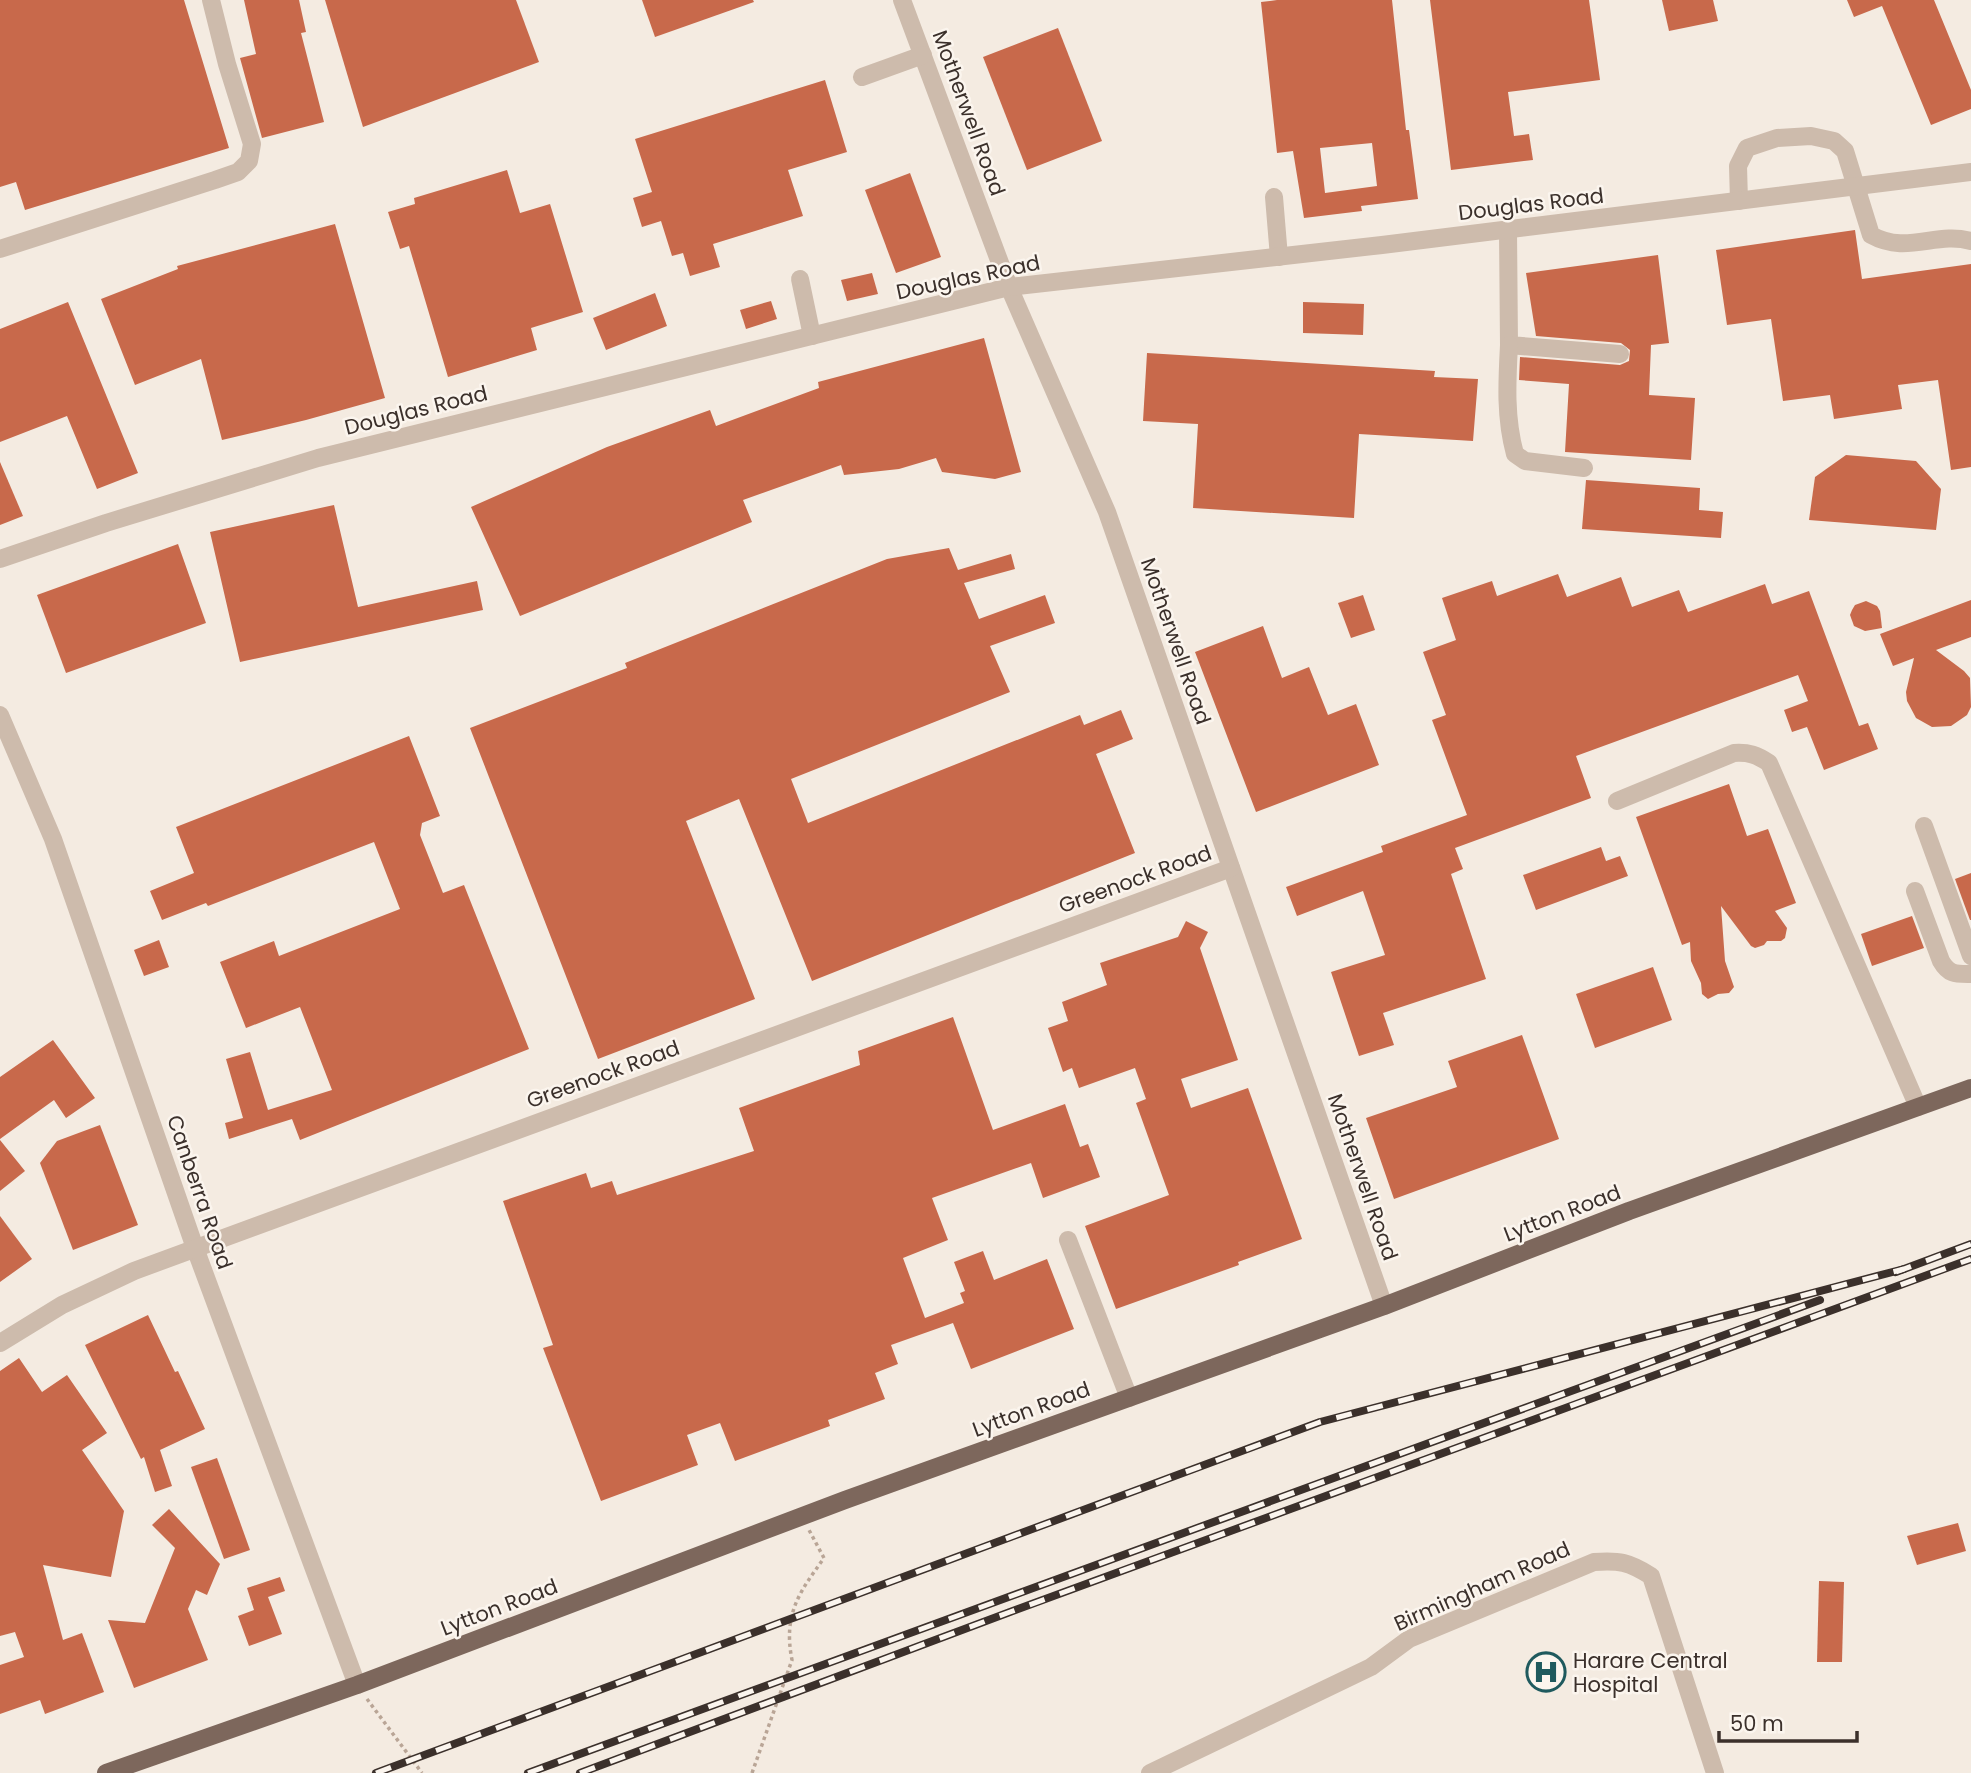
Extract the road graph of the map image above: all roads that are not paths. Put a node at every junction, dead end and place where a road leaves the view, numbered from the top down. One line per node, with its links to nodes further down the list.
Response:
1 (211, 0): 11 (street)
2 (902, 0): 3 (street, Motherwell Road)
3 (923, 55): 4 (street); 14 (street, Motherwell Road)
4 (862, 77)
5 (1971, 172): 6 (street, Douglas Road)
6 (1857, 187): 8 (street, Douglas Road); 8 (street); 10 (street)
7 (1274, 197): 12 (street)
8 (1739, 201): 9 (street, Douglas Road)
9 (1508, 230): 12 (street, Douglas Road); 16 (street)
10 (1971, 241)
11 (0, 249)
12 (1279, 257): 14 (street, Douglas Road)
13 (800, 279): 15 (street)
14 (1009, 287): 15 (street, Douglas Road); 23 (street, Motherwell Road)
15 (812, 335): 19 (street, Douglas Road)
16 (1509, 345): 17 (street); 18 (street)
17 (1620, 354)
18 (1584, 468)
19 (0, 559)
20 (0, 715): 30 (street, Canberra Road)
21 (1617, 801): 28 (street)
22 (1924, 827): 25 (street)
23 (1231, 868): 30 (street, Greenock Road); 31 (street, Motherwell Road)
24 (1915, 891): 26 (street)
25 (1971, 956)
26 (1971, 974)
27 (1971, 1088): 28 (main road, Lytton Road)
28 (1918, 1107): 31 (main road, Lytton Road)
29 (1068, 1240): 33 (street)
30 (195, 1248): 32 (street, Greenock Road); 34 (street, Canberra Road)
31 (1384, 1306): 33 (main road, Lytton Road)
32 (0, 1343)
33 (1129, 1398): 34 (main road, Lytton Road)
34 (357, 1685): 35 (main road, Lytton Road)
35 (106, 1773)
36 (1150, 1773): 37 (street, Birmingham Road)
37 (1715, 1773)

